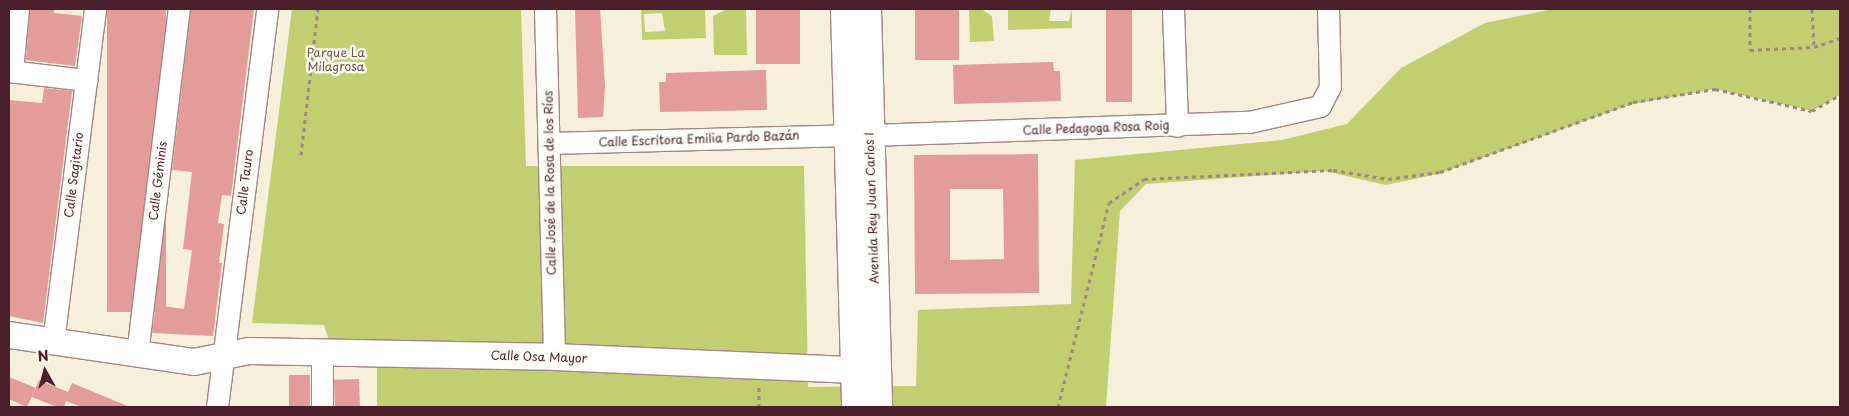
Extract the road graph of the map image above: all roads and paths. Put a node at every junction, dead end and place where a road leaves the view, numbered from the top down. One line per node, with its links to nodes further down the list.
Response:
1 (18, 9): 15 (street)
2 (95, 9): 16 (street, Calle Sagitario)
3 (179, 9): 25 (street, Calle Géminis)
4 (267, 9): 26 (street, Calle Tauro)
5 (318, 9): 21 (path)
6 (545, 9): 20 (street, Calle José de la Rosa de los Ríos)
7 (845, 9): 19 (main road, Avenida Rey Juan Carlos I)
8 (867, 9): 19 (main road, Avenida Rey Juan Carlos I)
9 (1173, 9): 18 (street)
10 (1328, 9): 18 (street, Calle Pedagoga Rosa Roig)
11 (1750, 9): 14 (path)
12 (1812, 9): 14 (path)
13 (1840, 38): 14 (path)
14 (1814, 47)
15 (10, 71): 16 (street)
16 (86, 80): 23 (street, Calle Sagitario)
17 (1840, 95): 33 (path)
18 (1177, 126): 19 (street, Calle Pedagoga Rosa Roig)
19 (860, 135): 20 (street, Calle Escritora Emilia Pardo Bazán); 28 (main road, Avenida Rey Juan Carlos I); 32 (main road, Avenida Rey Juan Carlos I)
20 (549, 143): 27 (street, Calle José de la Rosa de los Ríos)
21 (301, 155)
22 (10, 335): 23 (street, Calle Osa Mayor)
23 (53, 342): 25 (street, Calle Osa Mayor)
24 (322, 353): 26 (street, Calle Osa Mayor); 27 (street, Calle Osa Mayor); 30 (street)
25 (137, 354): 26 (street, Calle Osa Mayor)
26 (223, 356): 29 (street, Calle Tauro)
27 (554, 357): 28 (street, Calle Osa Mayor)
28 (855, 370): 31 (main road, Avenida Rey Juan Carlos I)
29 (217, 407)
30 (322, 407)
31 (856, 407)
32 (878, 407)
33 (1058, 407)

